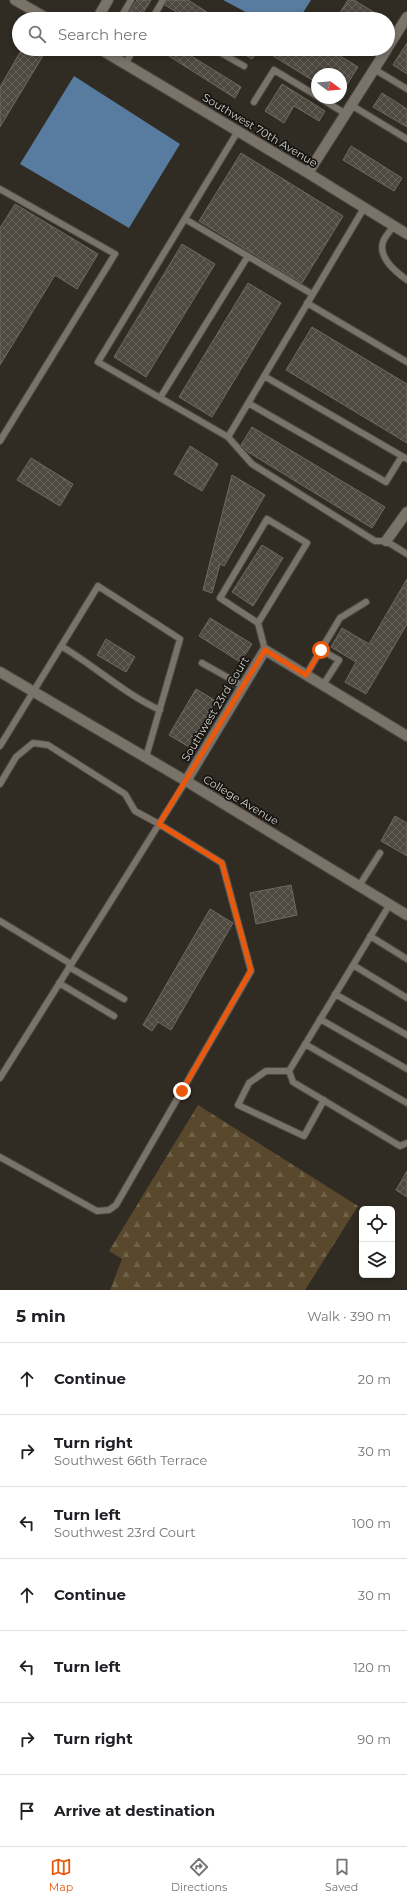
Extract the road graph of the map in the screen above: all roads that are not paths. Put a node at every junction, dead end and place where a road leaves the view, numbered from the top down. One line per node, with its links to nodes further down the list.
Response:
1 (15, 0): 5 (street)
2 (108, 0): 6 (street)
3 (131, 0): 7 (lane)
4 (163, 0): 8 (lane)
5 (36, 12)
6 (101, 12)
7 (124, 12)
8 (156, 12)
9 (407, 17): 10 (street)
10 (395, 36)
11 (112, 56): 15 (street, Southwest 70th Avenue)
12 (130, 56): 15 (lane)
13 (226, 56): 16 (lane)
14 (382, 56): 17 (street)
15 (125, 64): 23 (street, Southwest 70th Avenue)
16 (244, 66)
17 (374, 69): 18 (lane); 22 (street)
18 (407, 90)
19 (311, 93): 20 (lane)
20 (254, 102)
21 (336, 104): 22 (lane)
22 (348, 109): 24 (lane); 25 (street)
23 (238, 131): 25 (street, Southwest 70th Avenue); 28 (lane)
24 (407, 139)
25 (308, 173): 27 (street, Southwest 70th Avenue)
26 (0, 189): 40 (lane)
27 (364, 208): 29 (street, Southwest 70th Avenue); 33 (lane)
28 (185, 219): 31 (lane); 37 (lane)
29 (394, 226): 30 (street, Southwest 70th Avenue); 32 (lane)
30 (407, 234)
31 (248, 256): 33 (lane); 37 (lane)
32 (407, 280)
33 (312, 294): 34 (lane)
34 (307, 303): 35 (lane); 36 (lane)
35 (407, 362)
36 (264, 376): 38 (lane); 41 (lane)
37 (160, 398): 39 (lane)
38 (248, 403): 39 (lane); 41 (lane)
39 (228, 437): 43 (lane)
40 (0, 441)
41 (404, 457)
42 (407, 512): 43 (street)
43 (386, 541): 44 (lane)
44 (407, 554)
45 (366, 602): 49 (lane)
46 (258, 623): 46 (lane); 48 (lane)
47 (61, 646): 55 (lane); 56 (lane); 56 (lane)
48 (265, 650): 52 (street); 54 (street, Southwest 23rd Court)
49 (321, 650): 52 (lane); 53 (lane)
50 (202, 663): 54 (lane)
51 (0, 672): 55 (street, College Avenue)
52 (306, 675): 53 (street)
53 (324, 685): 58 (street)
54 (243, 686): 61 (street, Southwest 23rd Court)
55 (33, 691): 57 (lane); 60 (street, College Avenue)
56 (160, 710): 60 (lane)
57 (2, 736): 59 (lane)
58 (407, 736)
59 (0, 746)
60 (146, 757): 61 (street, College Avenue)
61 (186, 781): 63 (lane); 65 (street, College Avenue)
62 (0, 784): 63 (lane)
63 (159, 824): 72 (lane); 87 (lane)
64 (380, 853): 65 (lane)
65 (359, 886): 66 (street, College Avenue)
66 (390, 904): 67 (street, College Avenue); 69 (lane)
67 (407, 915)
68 (0, 921): 72 (lane)
69 (370, 936): 70 (lane); 71 (lane)
70 (407, 959)
71 (353, 965): 74 (lane); 75 (lane)
72 (70, 966): 73 (lane); 76 (lane)
73 (59, 983): 77 (lane); 83 (lane)
74 (335, 994): 78 (lane); 79 (lane)
75 (407, 998)
76 (124, 999)
77 (114, 1016)
78 (320, 1019): 80 (lane); 81 (lane)
79 (407, 1035)
80 (305, 1044): 82 (lane); 85 (lane)
81 (407, 1069)
82 (289, 1072): 84 (lane); 84 (lane)
83 (0, 1078)
84 (324, 1100): 86 (lane)
85 (407, 1103)
86 (407, 1143)
87 (0, 1157)

